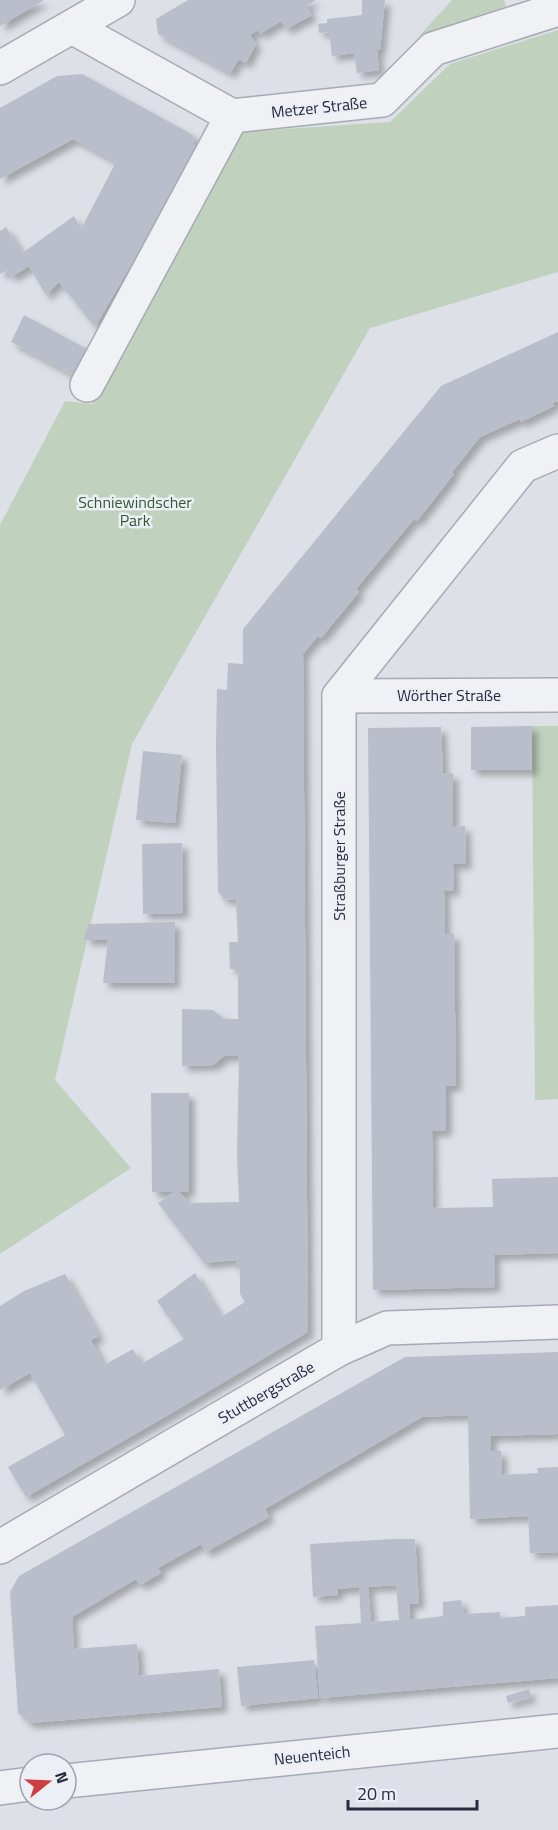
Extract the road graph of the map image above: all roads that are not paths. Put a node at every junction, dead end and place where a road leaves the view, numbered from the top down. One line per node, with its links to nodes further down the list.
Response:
1 (118, 0): 3 (street)
2 (558, 9): 5 (street, Metzer Straße)
3 (72, 27): 4 (street); 5 (street)
4 (0, 68)
5 (232, 116): 6 (street)
6 (87, 385)
7 (558, 451): 9 (street)
8 (558, 695): 9 (street, Wörther Straße)
9 (339, 696): 11 (street, Straßburger Straße)
10 (558, 1322): 11 (street, Stuttbergstraße)
11 (339, 1349): 12 (street, Stuttbergstraße)
12 (0, 1547)
13 (558, 1731): 14 (street, Neuenteich)
14 (78, 1779)
15 (18, 1786): 16 (street)
16 (0, 1788)

